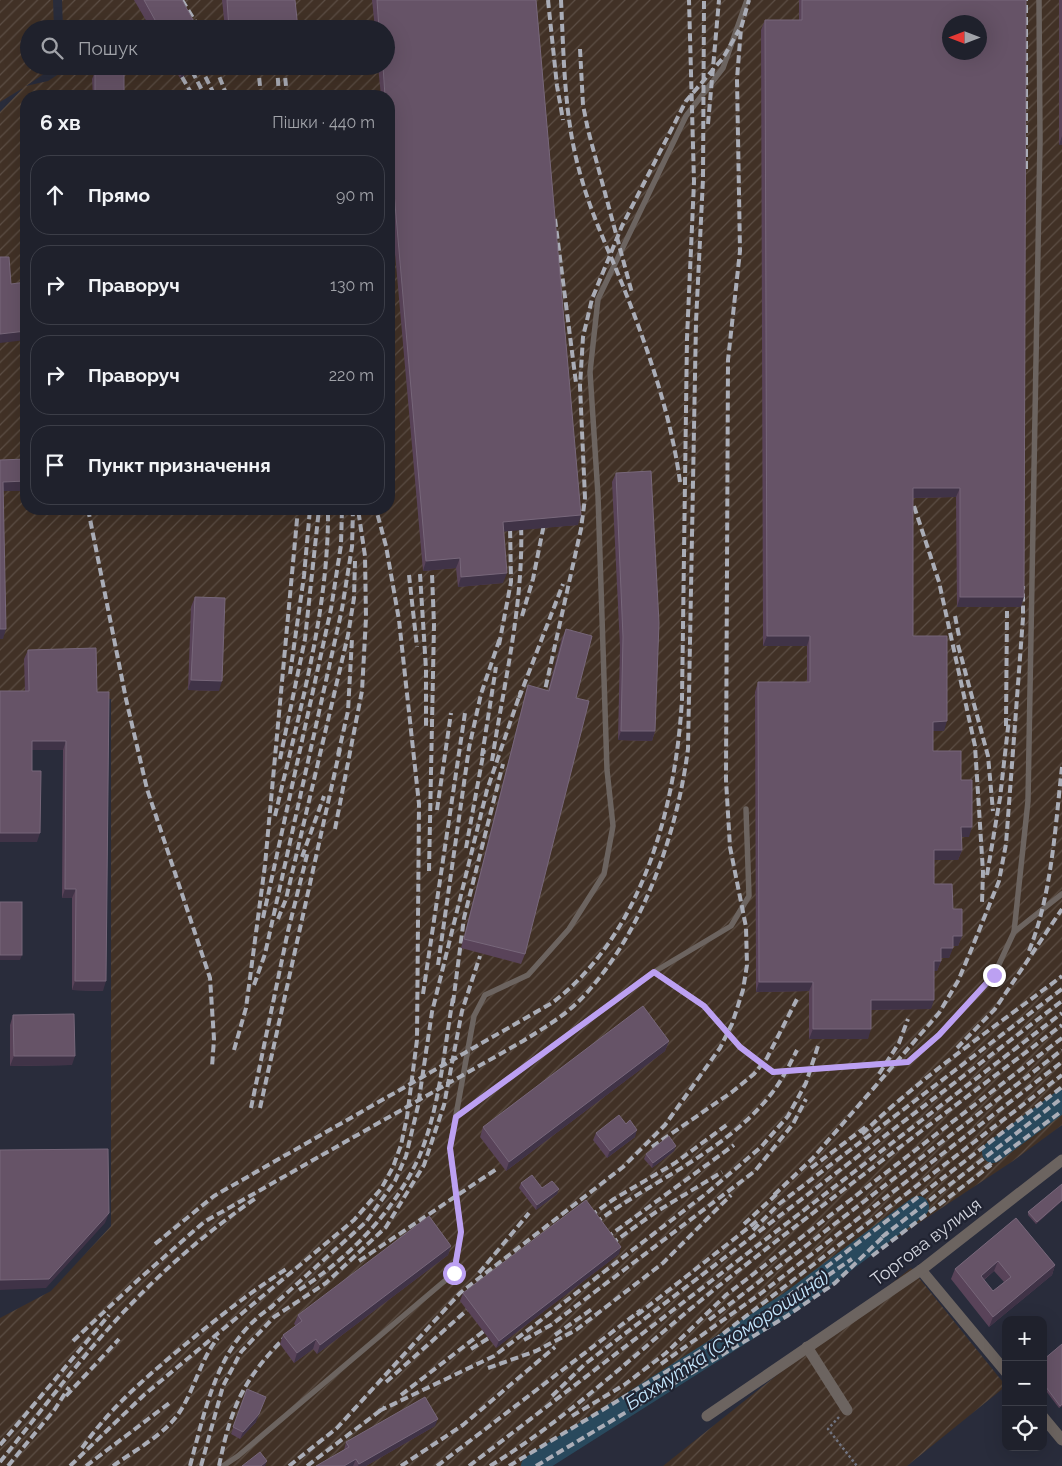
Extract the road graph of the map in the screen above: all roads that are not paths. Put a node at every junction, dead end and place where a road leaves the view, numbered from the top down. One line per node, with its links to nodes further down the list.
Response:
1 (747, 0): 7 (lane)
2 (1039, 0): 5 (lane)
3 (746, 809): 6 (lane)
4 (1062, 894): 5 (lane)
5 (1014, 932): 6 (lane)
6 (654, 972): 7 (lane)
7 (456, 1117): 16 (lane)
8 (1062, 1160): 9 (street, Торгова вулиця)
9 (921, 1270): 10 (street, Торгова вулиця); 11 (street)
10 (806, 1347): 12 (street); 13 (street, Торгова вулиця)
11 (1002, 1367)
12 (847, 1410)
13 (707, 1416)
14 (1047, 1422): 15 (street)
15 (1062, 1440)
16 (223, 1466)

